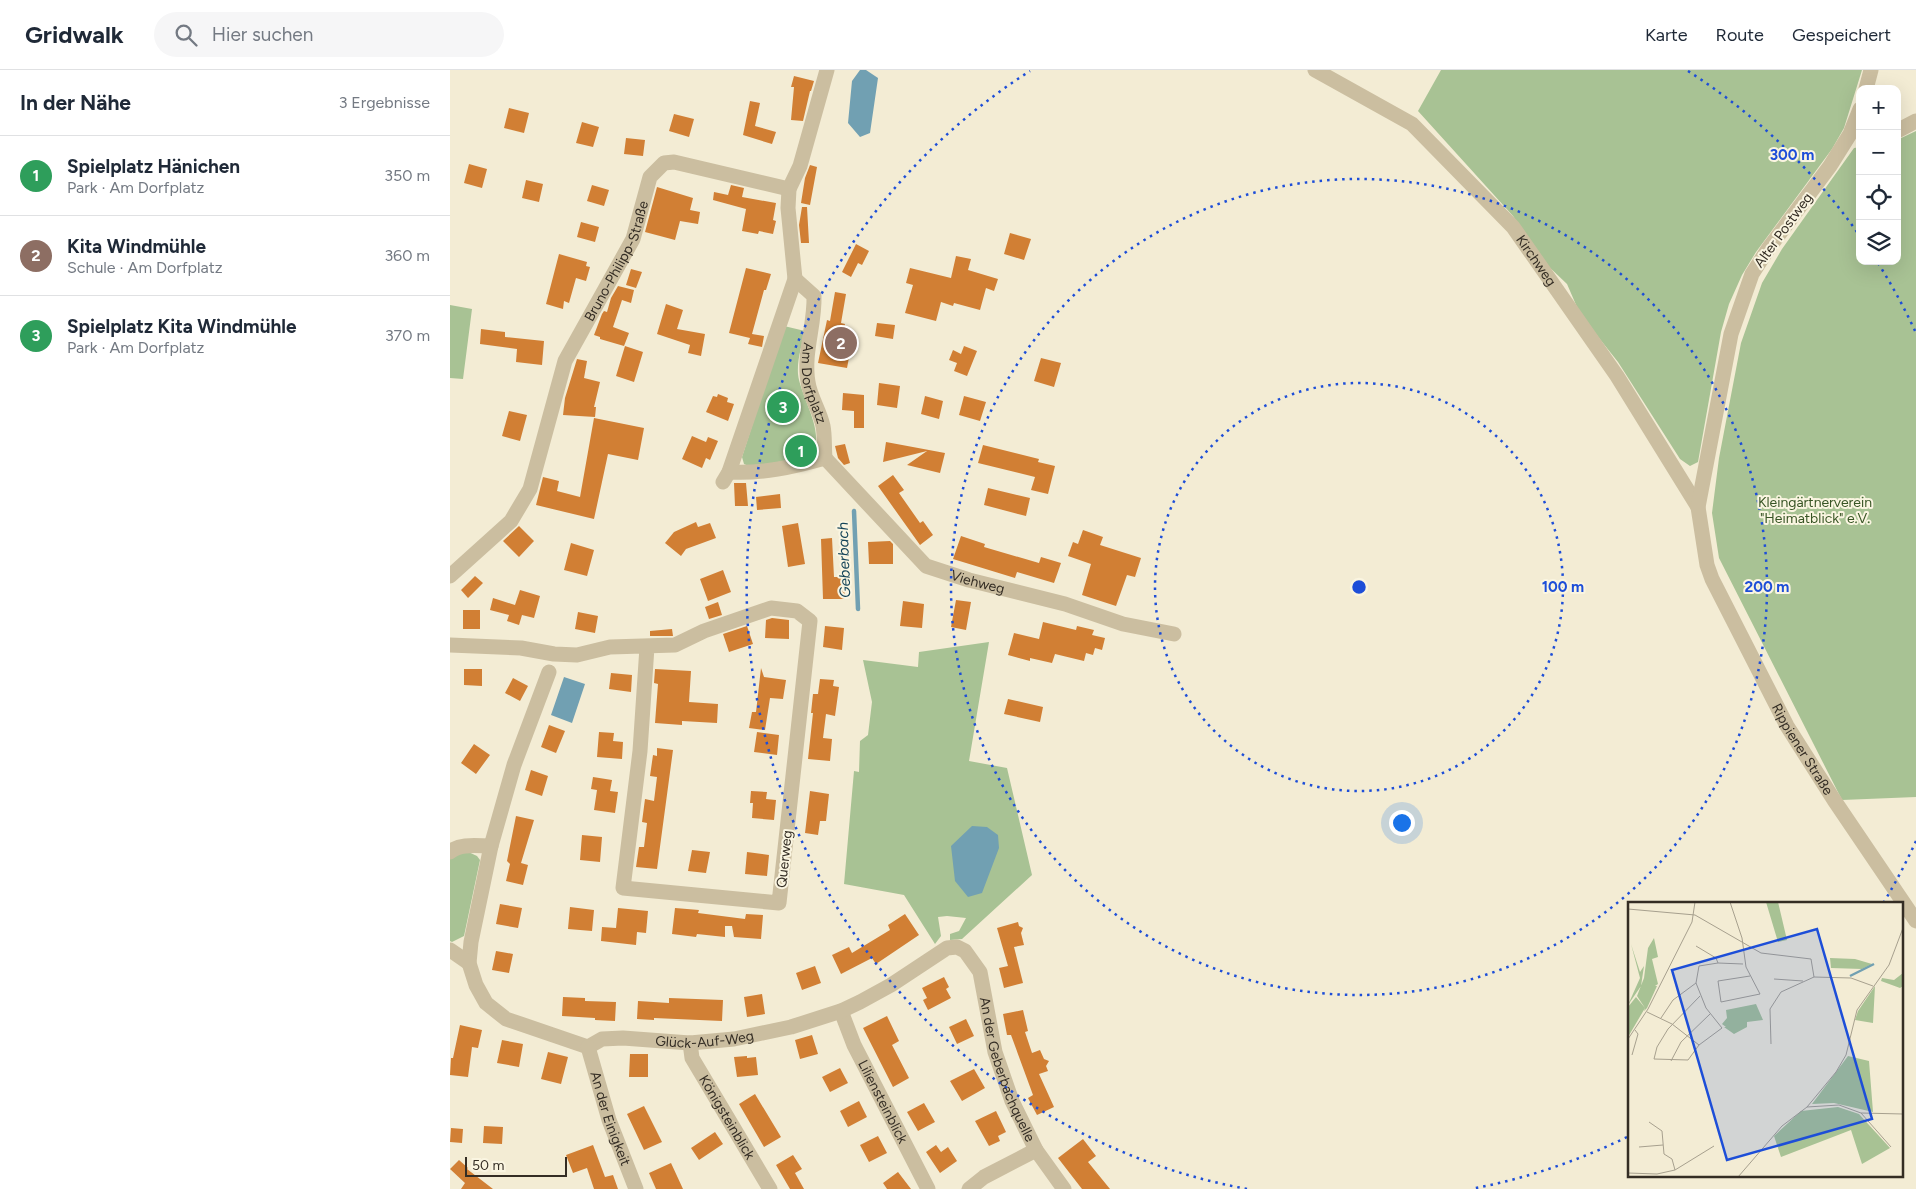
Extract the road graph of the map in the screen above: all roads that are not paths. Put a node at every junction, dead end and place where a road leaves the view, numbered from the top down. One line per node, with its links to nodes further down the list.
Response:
1 (827, 70): 8 (street)
2 (1315, 70): 11 (street, Kirchweg)
3 (1871, 70): 4 (street)
4 (1867, 85)
5 (1916, 121): 6 (street)
6 (1901, 128)
7 (1855, 135): 11 (street, Alter Postweg)
8 (789, 189): 9 (street); 12 (street, Bruno-Philipp-Straße)
9 (795, 279): 10 (street, Am Dorfplatz); 10 (street)
10 (825, 458): 13 (street, Viehweg)
11 (1698, 507): 19 (street, Rippiener Straße)
12 (450, 576)
13 (1174, 634)
14 (450, 645): 15 (street, Querweg)
15 (647, 647): 15 (street, Querweg)
16 (549, 672): 17 (street)
17 (491, 846): 18 (street); 24 (street)
18 (450, 852)
19 (1903, 902)
20 (1904, 903): 21 (street, Rippiener Straße)
21 (1916, 921)
22 (957, 947): 25 (street, Glück-Auf-Weg); 28 (street, An der Geberbachquelle)
23 (450, 950): 24 (street)
24 (469, 964): 27 (street)
25 (842, 1011): 26 (street, Glück-Auf-Weg); 31 (street, Liliensteinblick)
26 (690, 1042): 27 (street, Glück-Auf-Weg); 30 (street, Königsteinblick)
27 (588, 1047): 29 (street, An der Einigkeit)
28 (1036, 1150): 32 (street); 33 (street, An der Geberbachquelle)
29 (636, 1189)
30 (770, 1189)
31 (928, 1189)
32 (969, 1189)
33 (1064, 1189)

